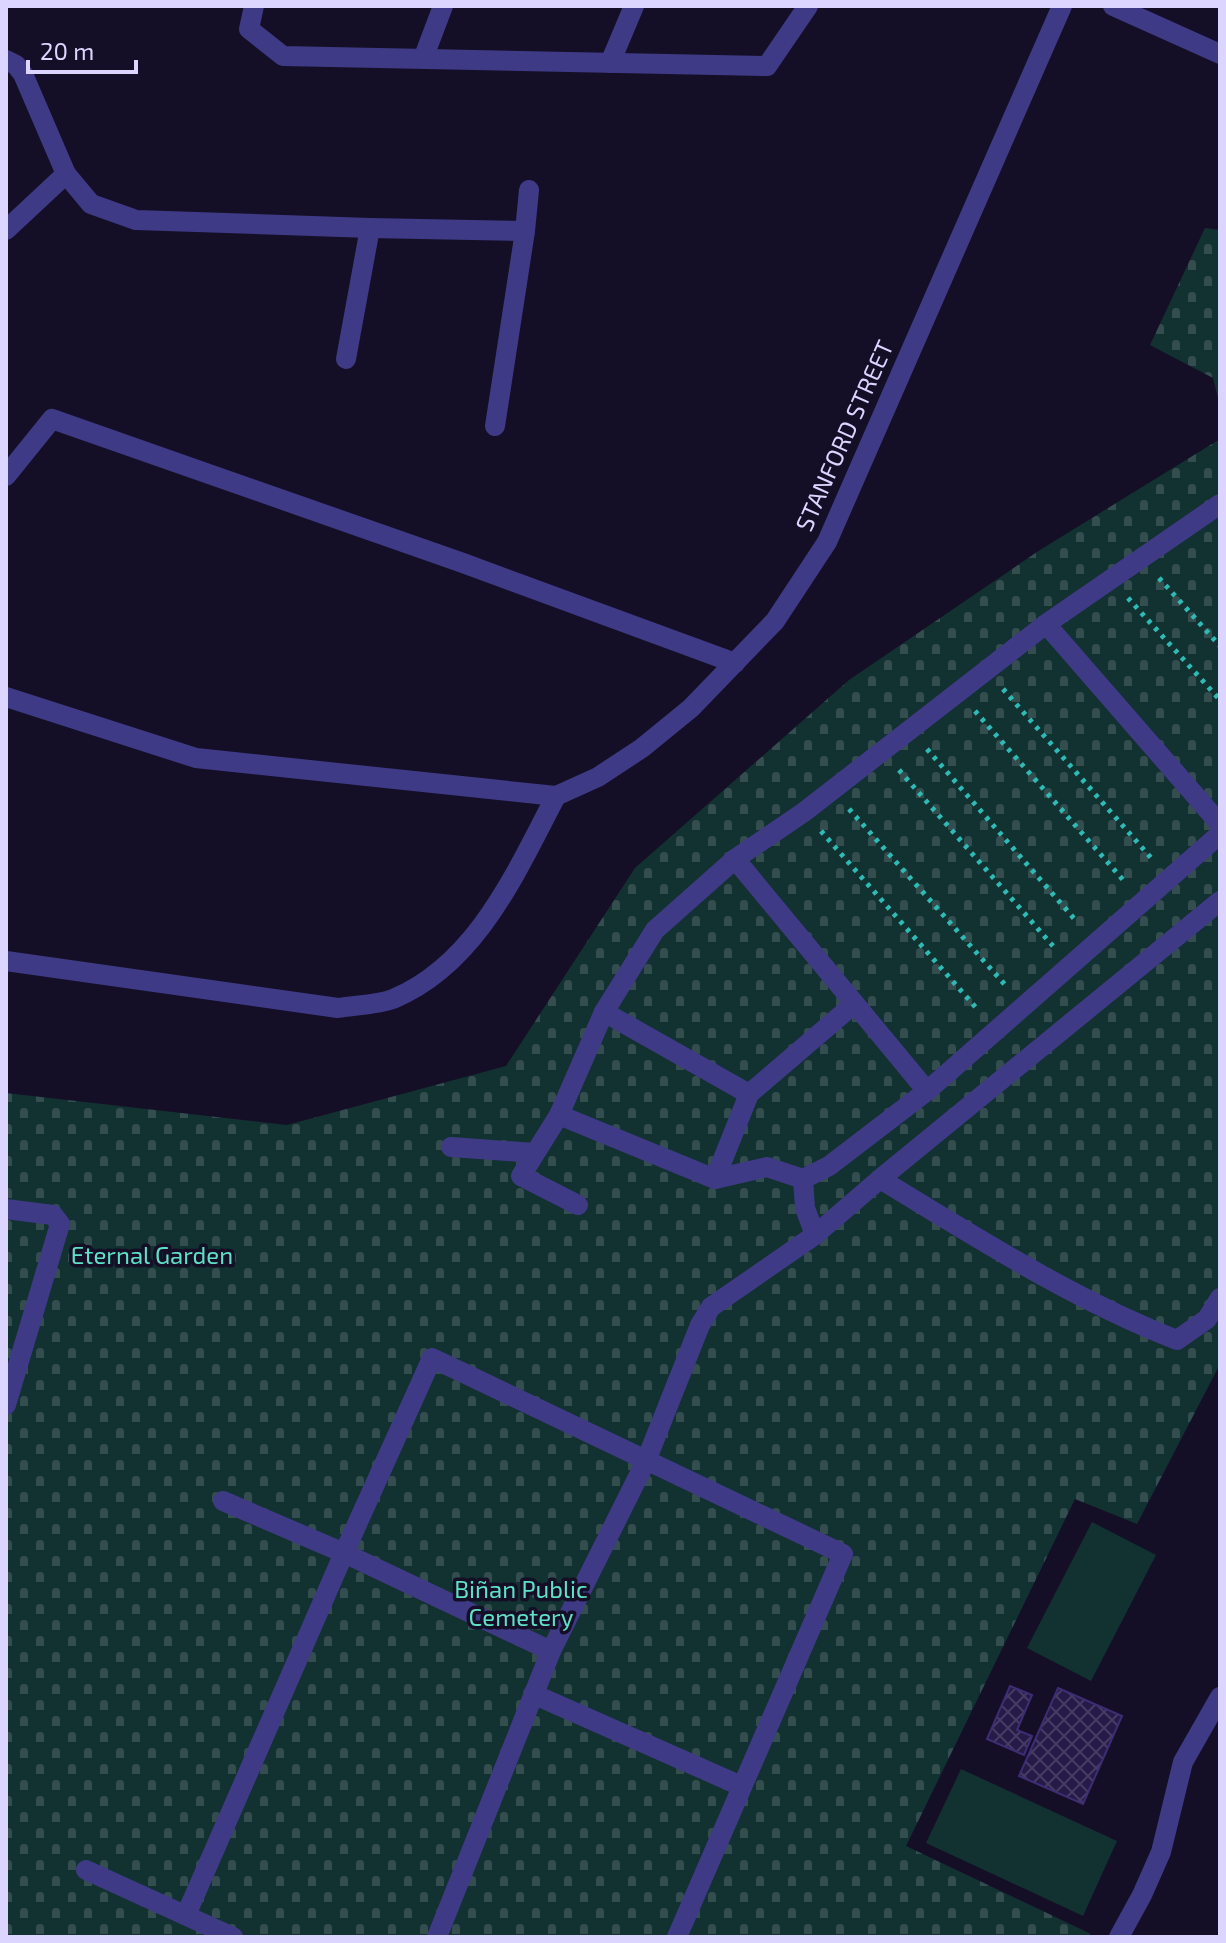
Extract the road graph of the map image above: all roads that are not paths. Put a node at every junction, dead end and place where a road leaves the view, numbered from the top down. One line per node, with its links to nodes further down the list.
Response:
1 (254, 6): 8 (street)
2 (443, 6): 8 (street)
3 (634, 6): 10 (street)
4 (808, 6): 10 (street)
5 (1062, 6): 21 (street, STANFORD STREET)
6 (1113, 6): 7 (street)
7 (1220, 54)
8 (423, 59): 10 (street)
9 (6, 60): 11 (street)
10 (610, 63)
11 (66, 174): 13 (street); 14 (street)
12 (529, 190): 15 (street)
13 (370, 228): 15 (street); 16 (street)
14 (6, 230)
15 (525, 231): 17 (street)
16 (346, 359)
17 (495, 426)
18 (6, 476): 21 (street)
19 (1220, 504): 20 (street)
20 (1046, 624): 24 (street); 26 (street)
21 (735, 663): 23 (street, STANFORD STREET)
22 (6, 697): 23 (street)
23 (556, 796): 28 (street)
24 (1220, 824)
25 (1220, 834): 31 (street)
26 (735, 859): 29 (street); 30 (street)
27 (1220, 901): 38 (street)
28 (6, 961)
29 (854, 1004): 31 (street); 32 (street)
30 (604, 1012): 32 (street); 33 (street)
31 (927, 1091): 37 (street)
32 (749, 1094): 36 (street)
33 (559, 1115): 35 (street); 36 (street)
34 (451, 1147): 35 (street)
35 (535, 1153): 39 (street)
36 (715, 1179): 37 (street)
37 (803, 1179): 41 (street)
38 (880, 1179): 41 (street); 42 (street)
39 (578, 1205)
40 (6, 1209): 43 (street)
41 (815, 1235): 44 (street)
42 (1220, 1298)
43 (6, 1405)
44 (646, 1461): 46 (street); 47 (street); 50 (street)
45 (223, 1501): 46 (street)
46 (344, 1553): 47 (street); 52 (street)
47 (551, 1651): 48 (street)
48 (533, 1694): 50 (street); 54 (street)
49 (1220, 1697): 56 (street)
50 (741, 1786): 55 (street)
51 (86, 1870): 52 (street)
52 (186, 1915): 53 (street)
53 (233, 1937)
54 (437, 1937)
55 (677, 1937)
56 (1119, 1937)

